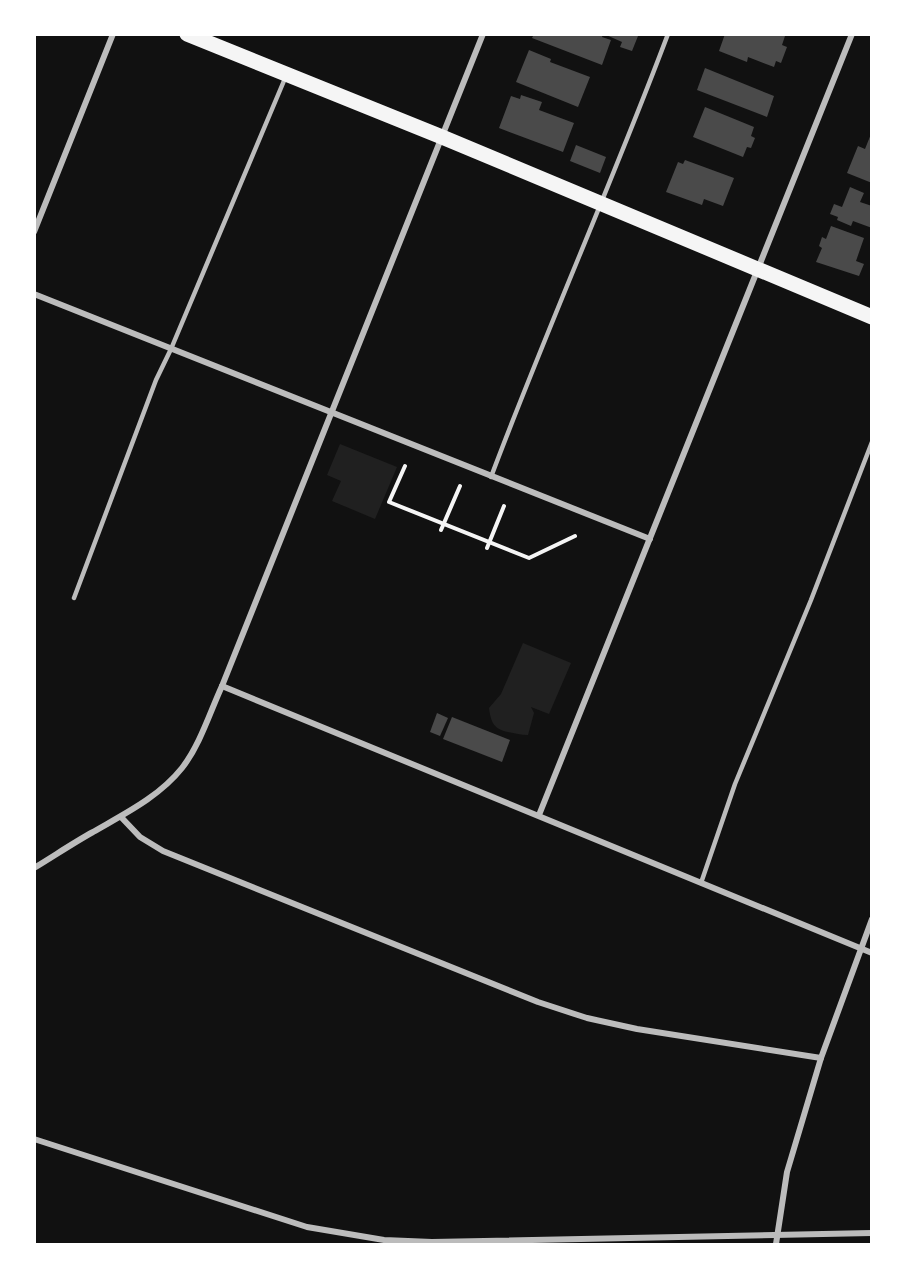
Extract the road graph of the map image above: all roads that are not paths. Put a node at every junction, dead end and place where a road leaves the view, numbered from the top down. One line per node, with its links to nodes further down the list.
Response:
1 (112, 34): 9 (street)
2 (187, 34): 6 (main road)
3 (483, 34): 7 (street)
4 (668, 34): 8 (lane)
5 (852, 34): 10 (street)
6 (286, 76): 7 (main road); 13 (lane)
7 (442, 137): 8 (main road); 14 (street)
8 (602, 205): 10 (main road); 16 (lane)
9 (34, 232)
10 (759, 269): 12 (main road); 17 (street)
11 (34, 294): 13 (street)
12 (872, 317)
13 (171, 349): 14 (street); 18 (lane)
14 (331, 414): 16 (street); 19 (street)
15 (872, 442): 23 (lane)
16 (491, 477): 17 (street)
17 (650, 540): 20 (street)
18 (74, 598)
19 (222, 686): 20 (street); 21 (street)
20 (539, 815): 23 (street)
21 (121, 817): 22 (street); 27 (street)
22 (34, 868)
23 (700, 883): 25 (street)
24 (872, 919): 25 (street)
25 (861, 949): 26 (street); 27 (street)
26 (872, 953)
27 (821, 1058): 30 (street)
28 (34, 1139): 30 (street)
29 (872, 1233): 30 (street)
30 (776, 1236): 31 (street)
31 (776, 1245)

